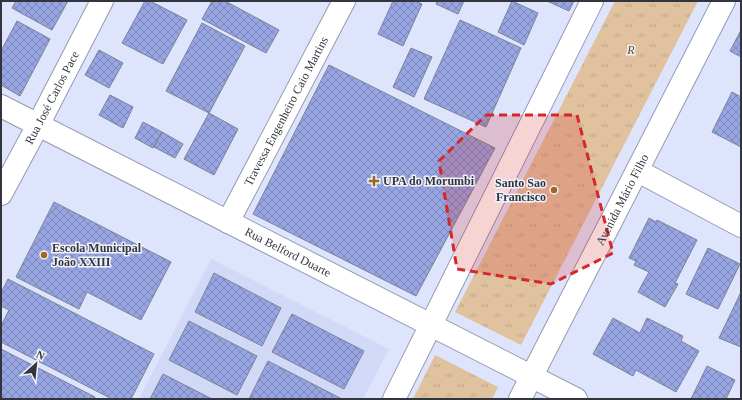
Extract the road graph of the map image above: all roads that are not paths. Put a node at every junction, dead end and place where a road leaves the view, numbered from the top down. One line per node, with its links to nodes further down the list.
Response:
1 (102, 1): 6 (street, Rua José Carlos Pace)
2 (344, 1): 9 (street, Travessa Engenheiro Caio Martins)
3 (592, 1): 11 (street)
4 (724, 1): 7 (street, Avenida Mário Filho)
5 (1, 106): 6 (street, Rua Belford Duarte)
6 (38, 125): 8 (street, Rua José Carlos Pace); 9 (street, Rua Belford Duarte)
7 (638, 171): 10 (street); 12 (street, Avenida Mário Filho)
8 (1, 194)
9 (228, 222): 11 (street, Rua Belford Duarte)
10 (741, 226)
11 (431, 325): 12 (street, Rua Belford Duarte); 13 (street)
12 (531, 376): 14 (street, Avenida Mário Filho); 15 (street, Rua Belford Duarte)
13 (394, 399)
14 (520, 399)
15 (576, 399)

